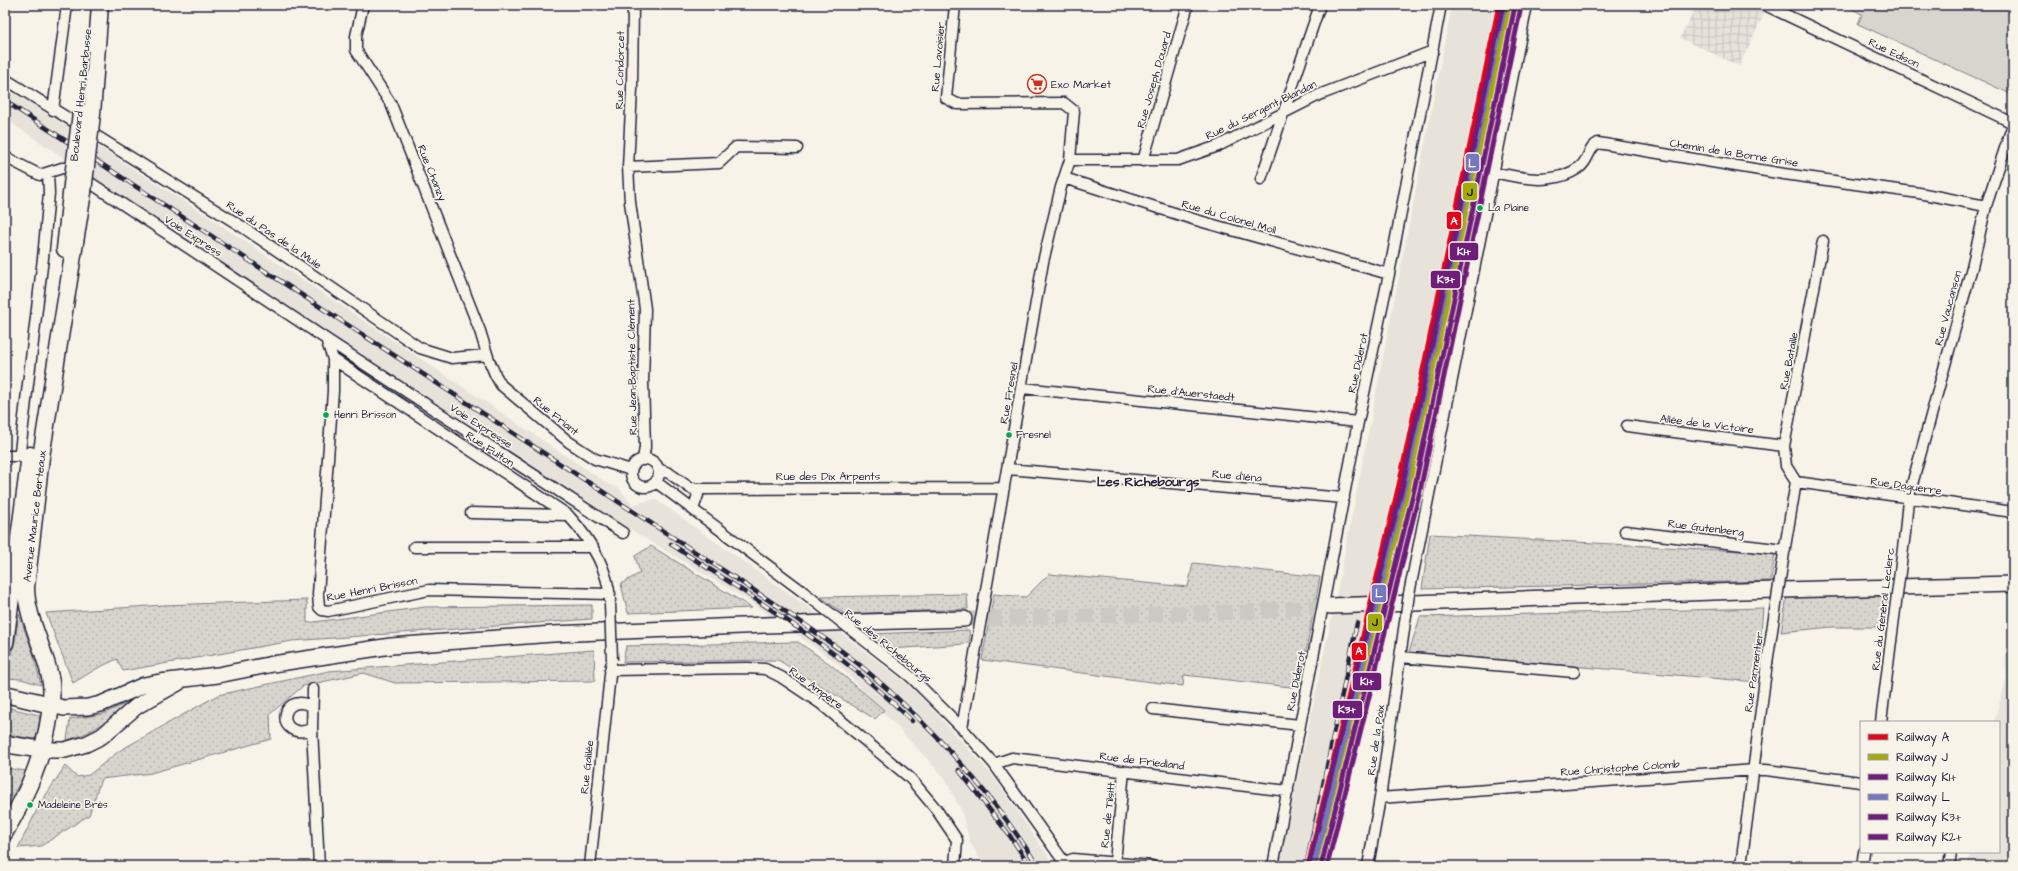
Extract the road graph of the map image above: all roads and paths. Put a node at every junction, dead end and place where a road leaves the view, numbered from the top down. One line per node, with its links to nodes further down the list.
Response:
1 (68, 5): 14 (street)
2 (89, 5): 17 (main road, Boulevard Henri Barbusse)
3 (100, 5): 17 (main road, Boulevard Henri Barbusse)
4 (363, 5): 33 (street, Rue Chanzy)
5 (633, 5): 23 (street, Rue Condorcet)
6 (954, 5): 15 (street, Rue Lavoisier)
7 (1188, 5): 22 (street, Rue Joseph Douard)
8 (1320, 5): 16 (street)
9 (1441, 5): 12 (street, Rue Diderot)
10 (1527, 5): 24 (street, Rue de la Paix)
11 (1765, 5): 18 (street, Rue Edison)
12 (1433, 51): 16 (street, Rue du Sergent Blandan); 31 (street, Rue Diderot)
13 (5, 79): 14 (street, Rue du Pas de la Mule)
14 (53, 110): 33 (street, Rue du Pas de la Mule)
15 (1074, 111): 21 (street, Rue Fresnel)
16 (1283, 112): 22 (street, Rue du Sergent Blandan); 27 (street)
17 (86, 113): 28 (main road, Boulevard Henri Barbusse, bridge)
18 (2013, 124): 29 (street, Rue Vaucanson)
19 (797, 148): 23 (street)
20 (5, 156): 25 (street)
21 (1070, 160): 22 (street, Rue du Sergent Blandan); 26 (street, Rue Fresnel)
22 (1143, 161)
23 (628, 167): 41 (street, Rue Jean-Baptiste Clément)
24 (1493, 172): 29 (street, Chemin de la Borne Grise); 66 (street, Rue de la Paix, bridge)
25 (48, 173): 32 (street, Voie Express); 39 (street, Avenue Maurice Berteaux)
26 (1064, 178): 31 (street, Rue du Colonel Moll); 35 (street, Rue Fresnel)
27 (1261, 179)
28 (78, 188): 39 (main road, Avenue Maurice Berteaux); 72 (main road, Avenue Maurice Berteaux)
29 (1986, 206): 50 (street, Rue Vaucanson)
30 (1823, 241): 38 (street, Rue Bataille)
31 (1390, 274): 36 (street, Rue Diderot)
32 (325, 337): 34 (street, Rue Henri Brisson); 56 (street, Voie Expresse)
33 (486, 356): 44 (street, Rue Friant)
34 (333, 360): 54 (street, Rue Fulton); 61 (street, Rue Henri Brisson)
35 (1022, 388): 36 (street, Rue d'Auerstaedt); 43 (street, Rue Fresnel)
36 (1358, 422): 49 (street, Rue Diderot)
37 (1627, 426): 38 (street, Allée de la Victoire)
38 (1784, 446): 46 (street, Rue Bataille)
39 (25, 454): 40 (street); 65 (main road, Avenue Maurice Berteaux)
40 (5, 456)
41 (643, 460): 42 (street); 44 (street)
42 (658, 469): 45 (street); 47 (street, Rue des Dix Arpents)
43 (1008, 469): 48 (street, Rue Fresnel); 49 (street, Rue d'Iéna)
44 (631, 470): 45 (street)
45 (656, 482): 51 (street, Rue des Richebourgs)
46 (1796, 482): 50 (street, Rue Daguerre); 59 (street, Rue Parmentier)
47 (694, 488): 48 (street, Rue des Dix Arpents); 51 (street)
48 (1004, 488): 77 (street, Rue Fresnel)
49 (1344, 498): 76 (street, Rue Diderot)
50 (1908, 499): 52 (street, Rue Daguerre); 75 (street, Rue du Général Leclerc, bridge)
51 (693, 509): 77 (street, Rue des Richebourgs, bridge)
52 (2013, 512)
53 (471, 513): 54 (street)
54 (568, 515): 58 (street, Rue Fulton)
55 (1625, 531): 59 (street, Rue Gutenberg)
56 (623, 533)
57 (414, 547): 58 (street)
58 (593, 547): 61 (street, Rue Fulton)
59 (1784, 551): 82 (street, Rue Parmentier, bridge)
60 (2013, 584): 63 (main road)
61 (610, 594): 62 (street, Rue Fulton)
62 (610, 604): 67 (street, Rue Galilée, bridge)
63 (1330, 606)
64 (964, 619): 69 (main road)
65 (5, 643)
66 (1400, 657): 68 (street); 86 (street, Rue de la Paix)
67 (611, 665): 93 (street, Rue Galilée); 94 (street, Rue Ampère)
68 (1574, 672)
69 (182, 680): 72 (main road); 80 (main road)
70 (313, 689): 73 (street)
71 (5, 694): 72 (main road)
72 (51, 705): 80 (main road, Avenue Maurice Berteaux)
73 (312, 706): 78 (street); 78 (street)
74 (1153, 709): 76 (street, Rue Diderot)
75 (1881, 721)
76 (1300, 726): 85 (street, Rue Diderot)
77 (962, 728): 81 (street, Rue des Richebourgs)
78 (312, 729): 92 (street)
79 (5, 744): 80 (main road)
80 (43, 750): 87 (main road, Avenue Maurice Berteaux)
81 (994, 764): 83 (street, Rue de Friedland); 91 (street, Rue des Richebourgs)
82 (1754, 770): 84 (street, Rue Christophe Colomb); 86 (street, Rue Christophe Colomb); 98 (street, Rue Parmentier)
83 (1124, 771): 85 (street, Rue de Friedland); 90 (street, Rue de Tilsitt)
84 (1860, 782)
85 (1288, 790): 96 (street, Rue Diderot)
86 (1380, 798): 97 (street, Rue de la Paix)
87 (5, 832)
88 (1864, 853): 99 (street)
89 (1950, 853): 100 (street)
90 (1115, 862): 91 (street); 95 (street)
91 (1066, 864)
92 (319, 866)
93 (590, 866)
94 (955, 866)
95 (1152, 866)
96 (1273, 866)
97 (1368, 866)
98 (1740, 866)
99 (1862, 866)
100 (1949, 866)

